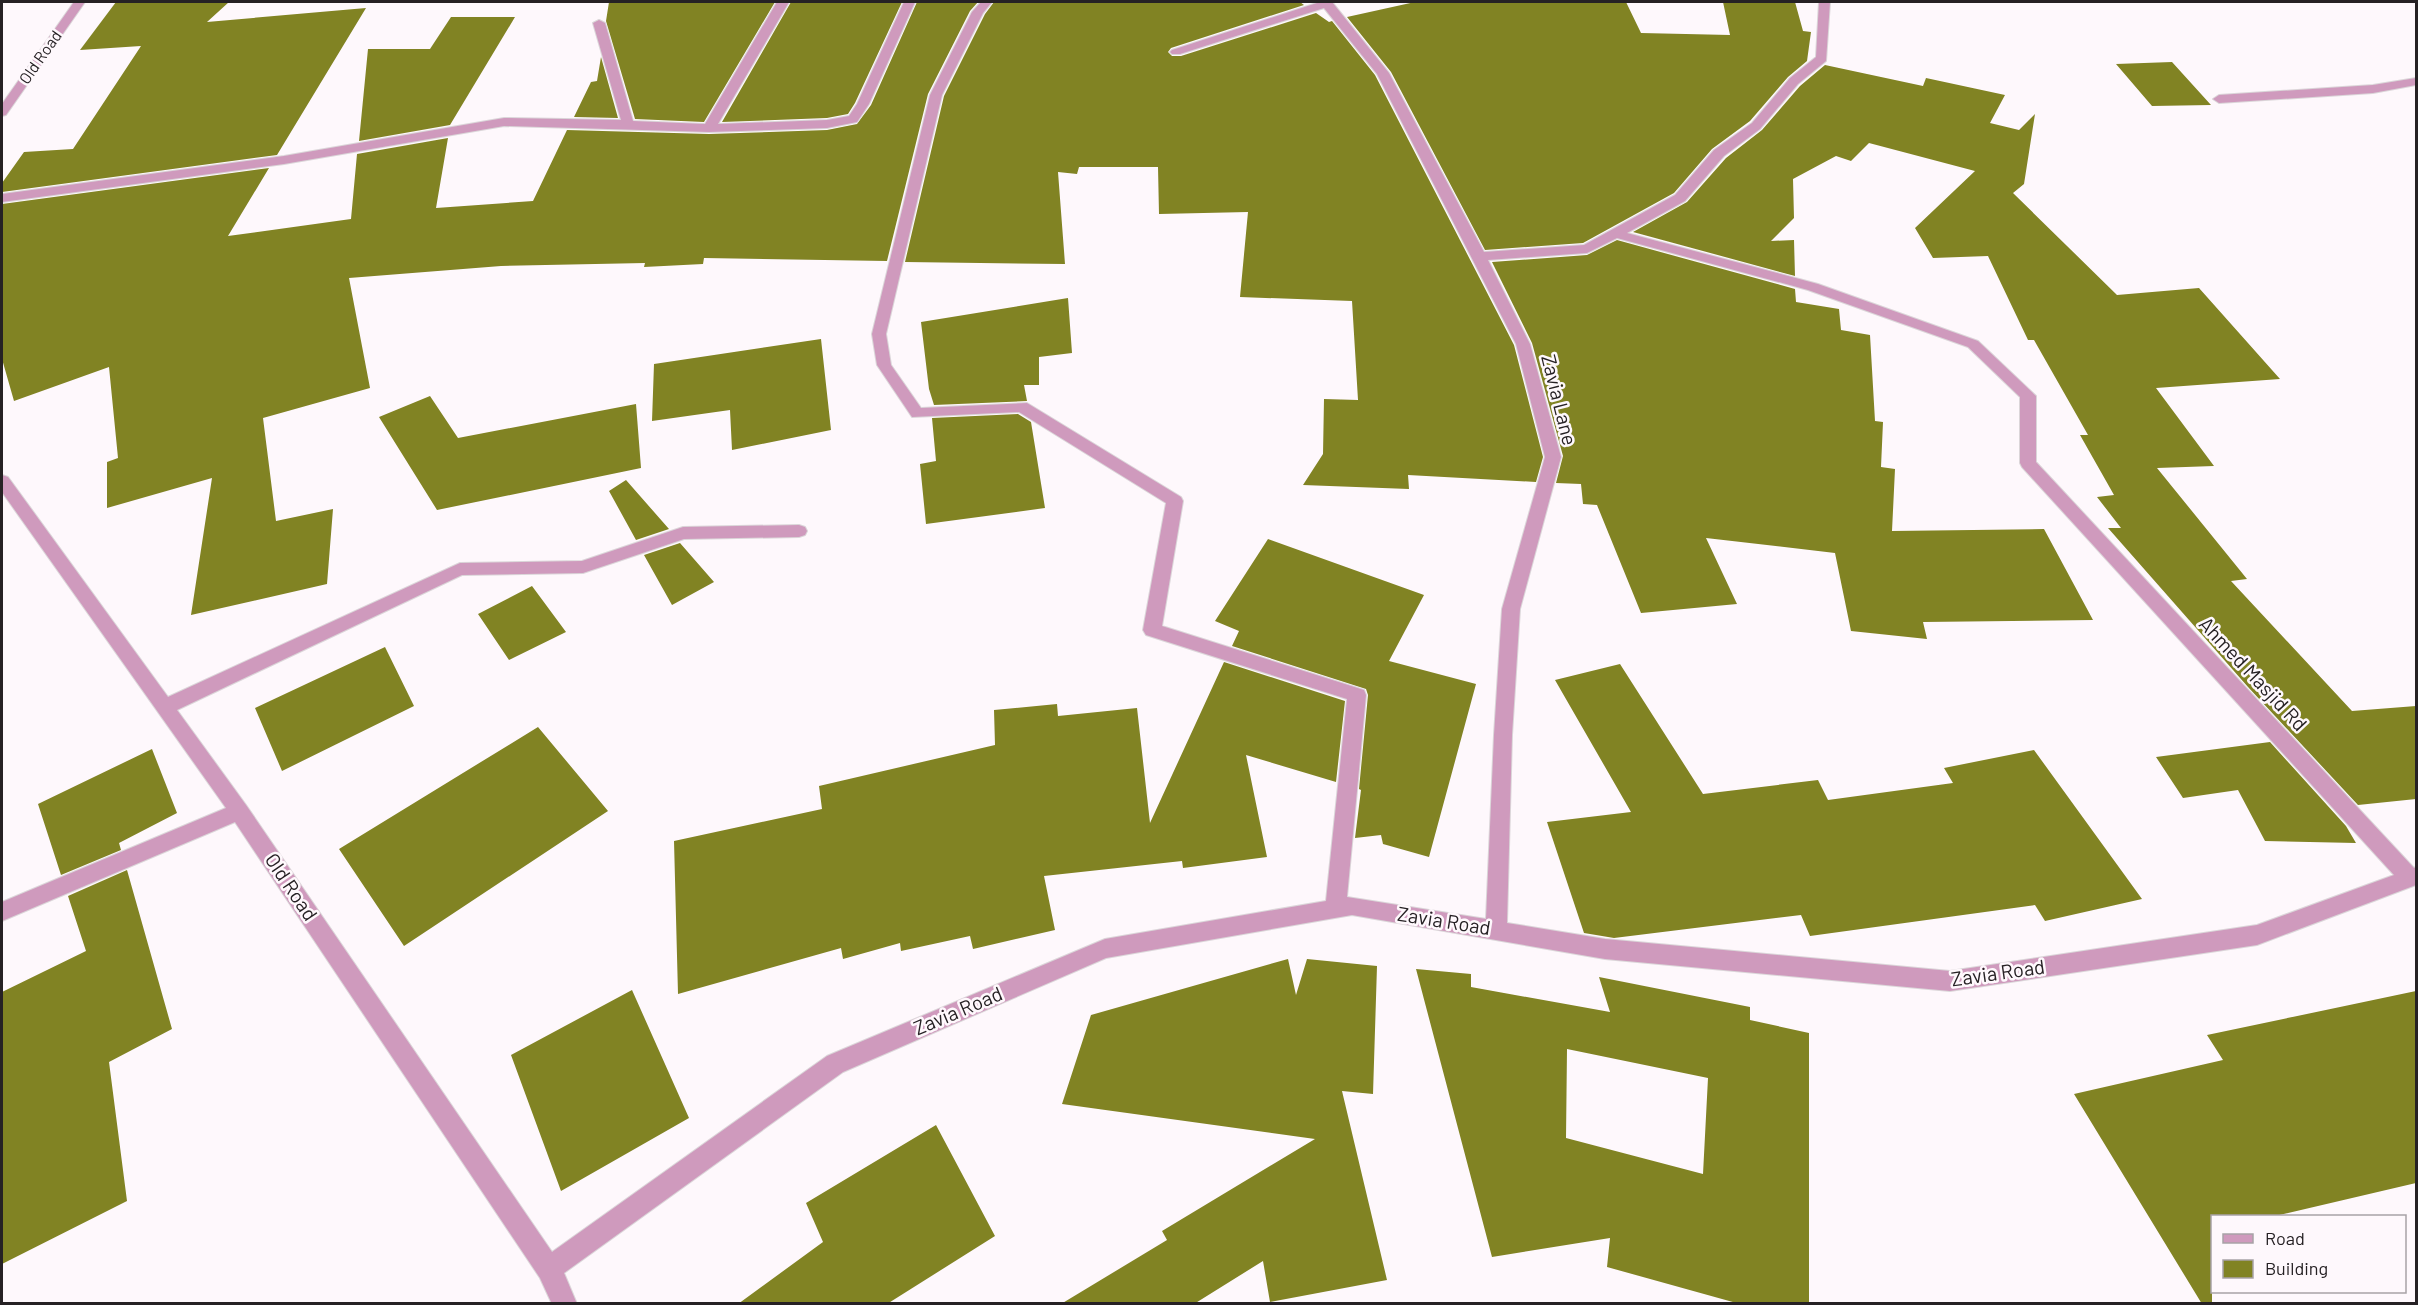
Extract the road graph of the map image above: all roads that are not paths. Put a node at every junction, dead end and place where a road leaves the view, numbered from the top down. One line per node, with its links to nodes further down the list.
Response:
1 (79, 2): 11 (street, Old Road)
2 (783, 2): 13 (street)
3 (910, 2): 13 (street)
4 (986, 2): 22 (street)
5 (1326, 2): 8 (street); 16 (street, Zavia Lane)
6 (1825, 2): 15 (street)
7 (599, 23): 12 (street)
8 (1176, 52)
9 (2416, 82): 10 (street)
10 (2219, 99)
11 (2, 112)
12 (628, 124): 13 (street); 14 (street)
13 (709, 128)
14 (2, 198)
15 (1616, 234): 16 (street); 21 (street, Ahmed Masjid Rd)
16 (1479, 255): 24 (street, Zavia Lane)
17 (2, 481): 19 (street, Old Road)
18 (799, 531): 19 (street)
19 (165, 707): 20 (street, Old Road)
20 (239, 810): 23 (street); 25 (street, Old Road)
21 (2413, 877): 24 (street, Zavia Road)
22 (1336, 908): 24 (street, Zavia Road); 25 (street, Zavia Road)
23 (2, 912)
24 (1496, 929)
25 (549, 1269): 26 (street, Old Road)
26 (565, 1304)

